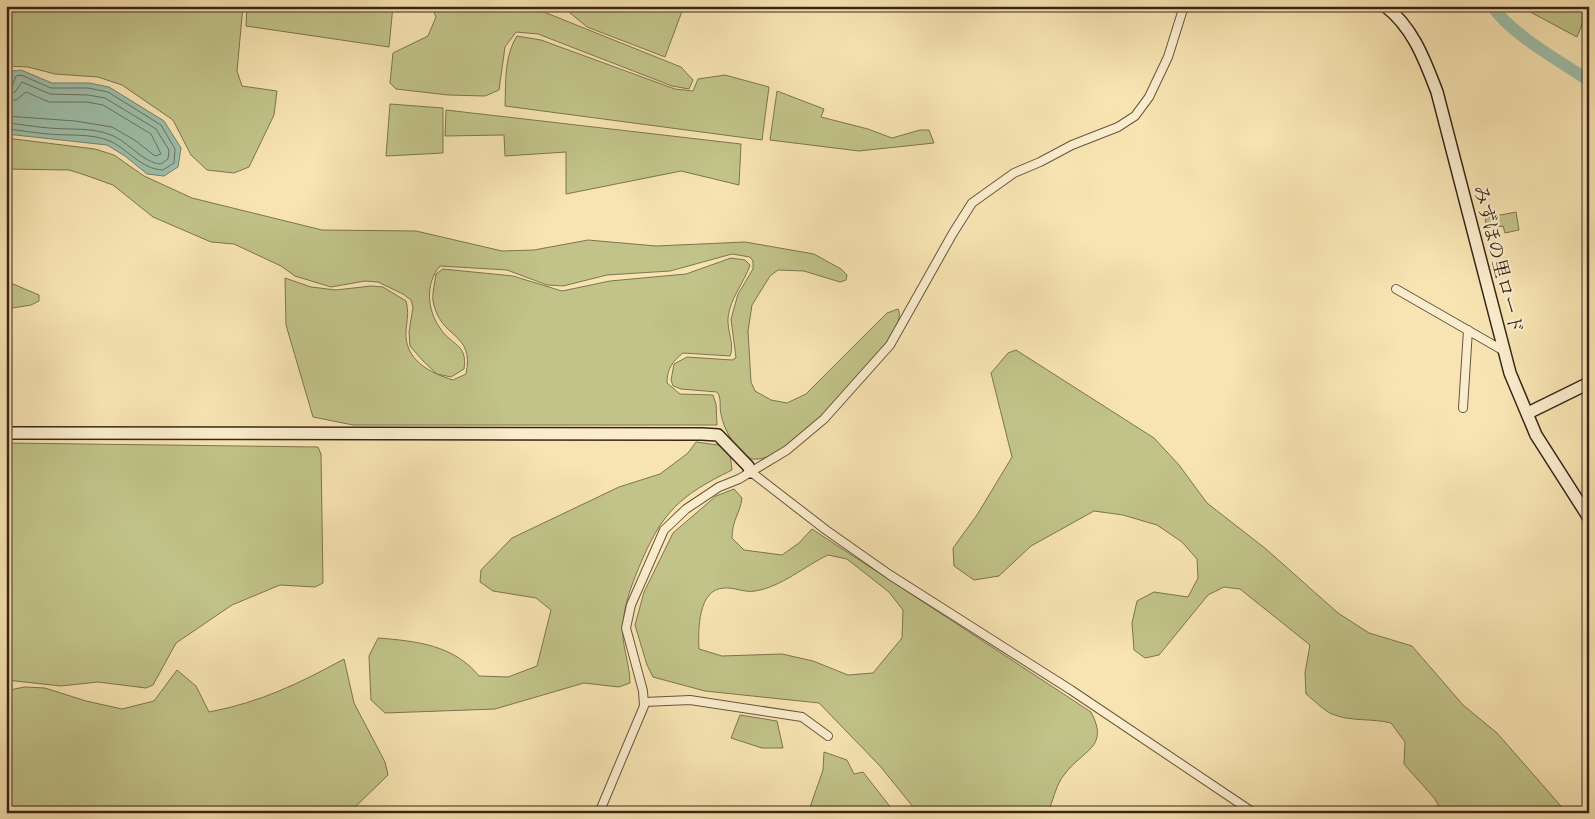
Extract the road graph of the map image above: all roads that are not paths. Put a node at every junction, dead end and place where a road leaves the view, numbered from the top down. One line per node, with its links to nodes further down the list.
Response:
1 (1184, 6): 10 (street)
2 (1385, 6): 5 (street, みずほの里ロード)
3 (1396, 289): 4 (street)
4 (1468, 330): 5 (street); 7 (street)
5 (1504, 351): 8 (street, みずほの里ロード)
6 (1589, 383): 8 (street)
7 (1463, 408)
8 (1528, 413): 11 (street, みずほの里ロード)
9 (6, 434): 10 (street)
10 (751, 472): 12 (street); 15 (street)
11 (1589, 518)
12 (644, 702): 13 (street); 14 (street)
13 (828, 736)
14 (599, 813)
15 (1254, 813)

